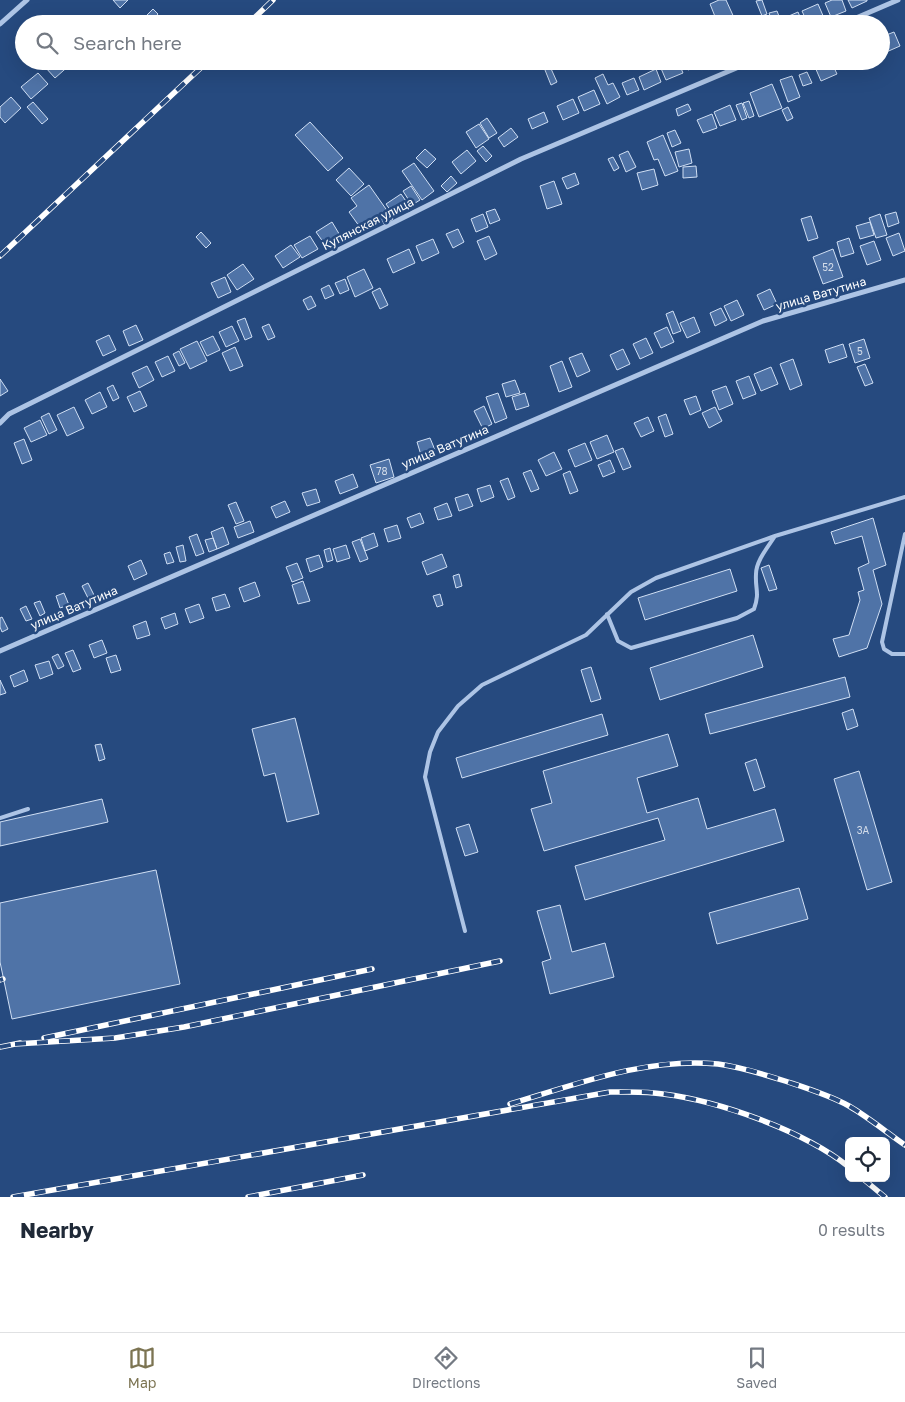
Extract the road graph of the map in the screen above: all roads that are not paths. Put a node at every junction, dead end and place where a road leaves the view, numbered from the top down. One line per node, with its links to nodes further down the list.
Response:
1 (27, 0): 4 (street)
2 (898, 0): 3 (street)
3 (863, 15)
4 (0, 24)
5 (732, 70): 7 (street, Купянская улица)
6 (905, 280): 12 (street, улица Ватутина)
7 (0, 423)
8 (905, 497): 10 (lane)
9 (905, 534): 13 (lane)
10 (775, 536): 11 (lane); 11 (lane)
11 (607, 614): 16 (lane)
12 (0, 651)
13 (905, 654)
14 (28, 809): 15 (lane)
15 (0, 818)
16 (465, 931)

